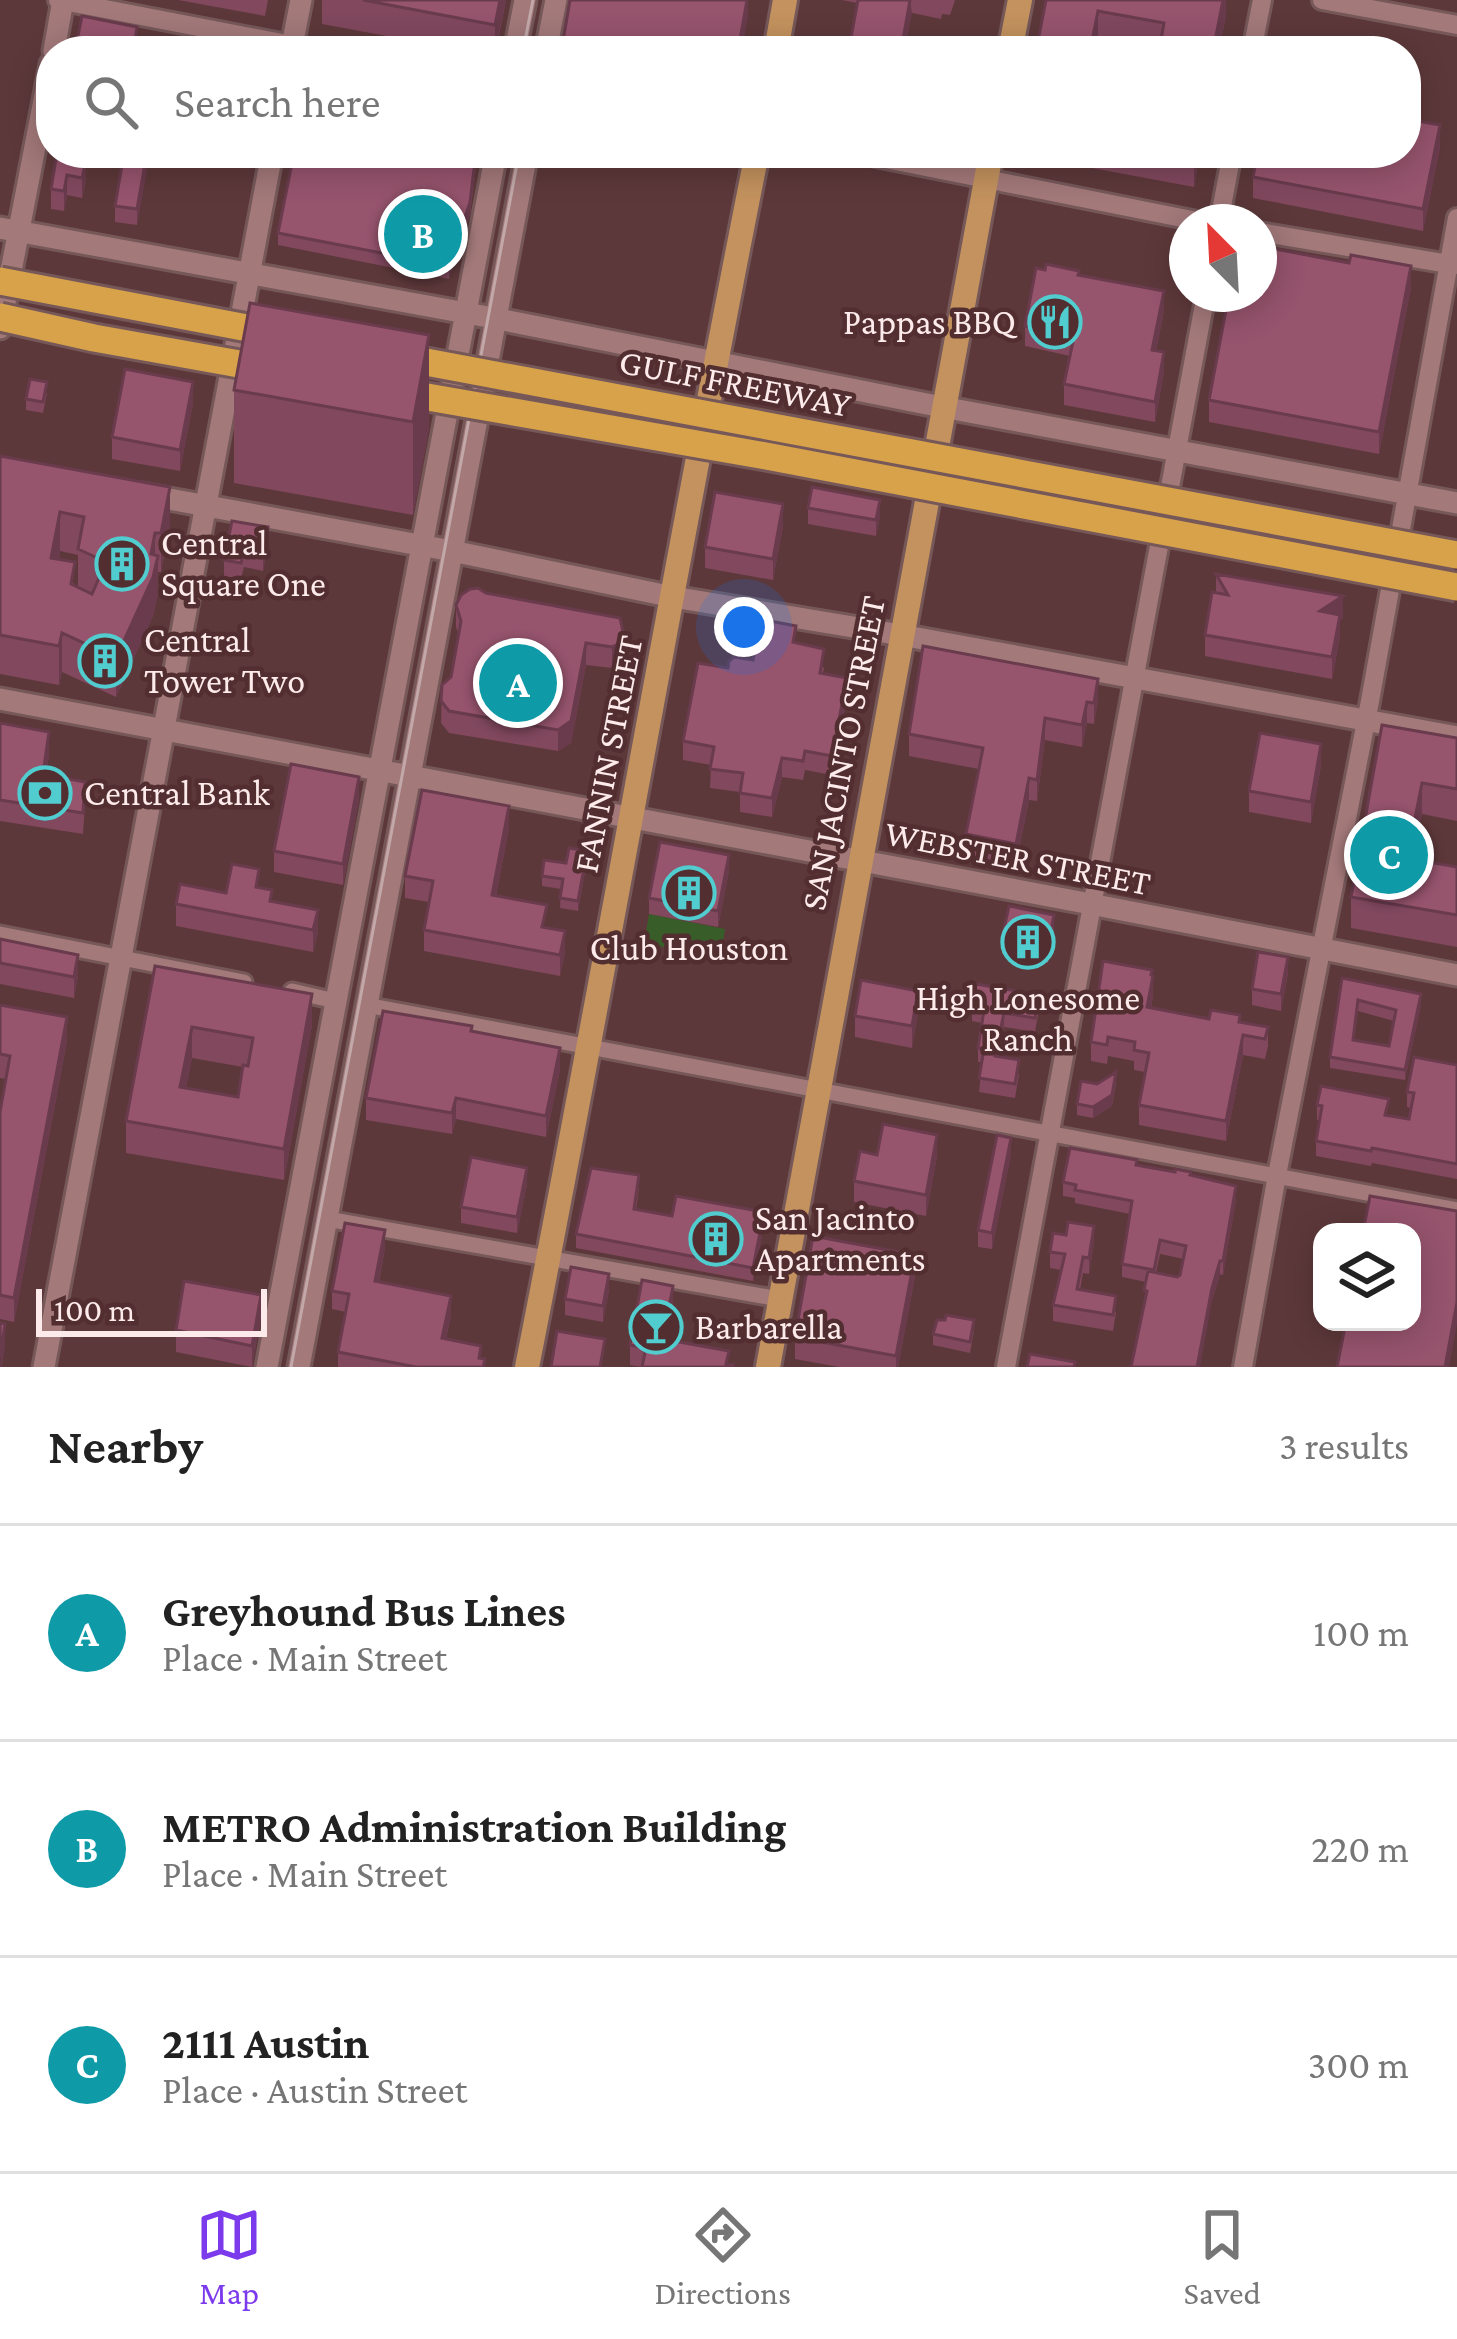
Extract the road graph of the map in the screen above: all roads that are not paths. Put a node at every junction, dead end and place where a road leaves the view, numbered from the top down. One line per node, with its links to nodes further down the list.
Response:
1 (61, 0): 10 (main road); 11 (street)
2 (301, 0): 12 (main road)
3 (524, 0): 13 (main road)
4 (556, 0): 14 (main road)
5 (785, 0): 15 (main road)
6 (1020, 0): 16 (main road)
7 (1262, 0): 17 (street)
8 (1322, 0): 9 (street)
9 (1457, 25)
10 (55, 36)
11 (234, 36)
12 (294, 36)
13 (518, 36)
14 (549, 36)
15 (779, 36)
16 (1013, 36)
17 (1255, 36)
18 (36, 125): 30 (main road)
19 (269, 168): 33 (main road)
20 (493, 168): 36 (main road)
21 (524, 168): 38 (main road)
22 (754, 168): 42 (main road, FANNIN STREET)
23 (926, 168): 26 (street)
24 (988, 168): 26 (main road, SAN JACINTO STREET)
25 (1229, 168): 27 (street)
26 (986, 181): 28 (street); 45 (main road, SAN JACINTO STREET)
27 (1222, 204)
28 (1169, 216)
29 (1457, 218): 32 (street)
30 (10, 230): 33 (main road); 39 (main road)
31 (1277, 235): 32 (street)
32 (1453, 264): 48 (street)
33 (249, 273): 36 (main road); 50 (main road)
34 (0, 280): 40 (highway, bridge)
35 (1203, 312): 46 (street)
36 (467, 313): 38 (main road); 51 (main road)
37 (0, 317): 43 (highway, bridge)
38 (496, 319): 42 (main road); 52 (main road)
39 (0, 329)
40 (294, 337)
41 (365, 350): 53 (highway, GULF FREEWAY, bridge)
42 (715, 361): 45 (main road); 55 (main road, FANNIN STREET)
43 (303, 375)
44 (373, 387): 54 (highway, GULF FREEWAY, bridge)
45 (942, 407): 46 (main road); 56 (main road, SAN JACINTO STREET)
46 (1176, 450): 48 (main road); 57 (street)
47 (114, 489): 50 (main road)
48 (1407, 494): 49 (main road); 59 (street)
49 (1457, 503)
50 (207, 506): 51 (main road); 60 (main road)
51 (424, 546): 52 (main road); 62 (main road)
52 (452, 551): 55 (main road); 63 (main road)
53 (1457, 555)
54 (1457, 586)
55 (674, 598): 56 (main road); 64 (main road, FANNIN STREET)
56 (901, 635): 57 (main road); 65 (main road, SAN JACINTO STREET)
57 (1136, 678): 59 (main road); 66 (street)
58 (0, 699): 60 (main road, WEBSTER STREET)
59 (1366, 720): 61 (main road); 68 (street)
60 (162, 729): 62 (main road, WEBSTER STREET); 69 (main road)
61 (1457, 737)
62 (380, 770): 63 (main road, WEBSTER STREET); 71 (main road)
63 (411, 775): 64 (main road, WEBSTER STREET); 72 (main road)
64 (633, 819): 65 (main road, WEBSTER STREET); 73 (main road, FANNIN STREET)
65 (860, 862): 66 (main road, WEBSTER STREET); 74 (main road, SAN JACINTO STREET)
66 (1092, 905): 68 (main road, WEBSTER STREET); 75 (street)
67 (0, 934): 69 (street)
68 (1321, 950): 70 (main road, WEBSTER STREET); 76 (street)
69 (121, 958): 71 (street); 81 (main road)
70 (1457, 975)
71 (335, 1001): 82 (main road)
72 (366, 1005): 73 (street); 78 (main road)
73 (590, 1046): 74 (street); 79 (main road, FANNIN STREET)
74 (818, 1088): 75 (street); 80 (main road, SAN JACINTO STREET)
75 (1049, 1132): 76 (street); 86 (street)
76 (1277, 1175): 77 (street); 87 (street)
77 (1457, 1210)
78 (327, 1219): 79 (street); 83 (main road)
79 (549, 1257): 80 (street); 84 (main road, FANNIN STREET)
80 (779, 1300): 85 (main road, SAN JACINTO STREET)
81 (44, 1367)
82 (268, 1367)
83 (299, 1367)
84 (527, 1367)
85 (768, 1367)
86 (1006, 1367)
87 (1243, 1367)

